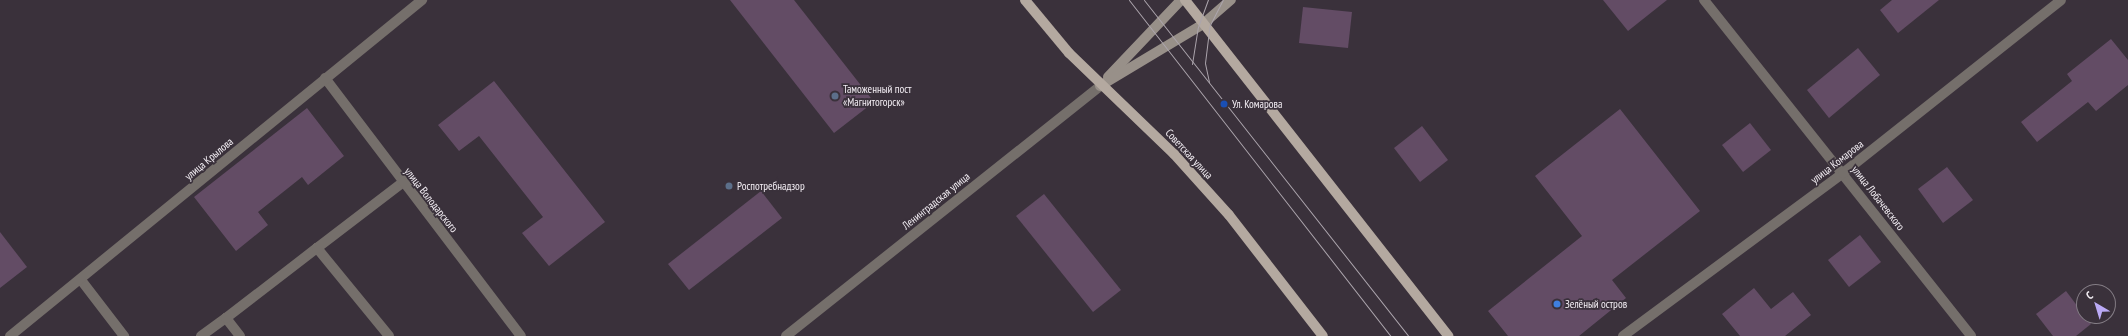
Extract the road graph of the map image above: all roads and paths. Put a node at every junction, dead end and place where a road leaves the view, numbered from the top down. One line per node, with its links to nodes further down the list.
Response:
1 (422, 0): 9 (street, улица Крылова)
2 (1025, 0): 10 (main road, Советская улица)
3 (1181, 0): 10 (main road, Ленинградская улица)
4 (1185, 0): 8 (main road)
5 (1231, 0): 8 (main road, Ленинградская улица)
6 (1704, 0): 11 (street, улица Лобачевского)
7 (2061, 0): 11 (street, улица Комарова)
8 (1203, 24): 10 (main road, Ленинградская улица); 24 (main road)
9 (324, 78): 12 (street, улица Володарского); 14 (street, улица Крылова)
10 (1100, 86): 22 (street, Ленинградская улица); 23 (main road, Советская улица)
11 (1843, 173): 25 (street, улица Комарова); 26 (street, улица Лобачевского)
12 (402, 183): 13 (street); 21 (street, улица Володарского)
13 (317, 248): 15 (street); 20 (street)
14 (81, 280): 16 (street, улица Крылова); 17 (street)
15 (226, 318): 18 (street); 19 (street)
16 (10, 336)
17 (124, 336)
18 (201, 336)
19 (240, 336)
20 (389, 336)
21 (521, 336)
22 (786, 336)
23 (1323, 336)
24 (1448, 336)
25 (1623, 336)
26 (1971, 336)

